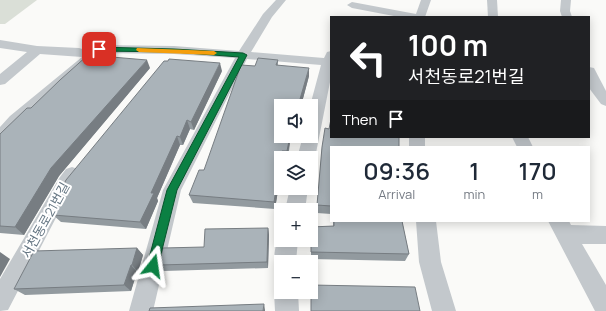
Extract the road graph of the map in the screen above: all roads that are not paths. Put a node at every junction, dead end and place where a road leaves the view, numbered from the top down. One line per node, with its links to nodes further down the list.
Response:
1 (281, 0): 13 (street)
2 (426, 0): 7 (street)
3 (492, 0): 8 (street)
4 (566, 0): 9 (street)
5 (352, 4): 6 (street)
6 (411, 16)
7 (420, 16)
8 (493, 16)
9 (567, 16)
10 (0, 44): 11 (street)
11 (37, 50): 14 (street); 18 (street)
12 (174, 50): 13 (street); 14 (street); 16 (street)
13 (243, 55): 15 (street); 30 (street)
14 (91, 56): 22 (street)
15 (330, 59): 21 (street)
16 (160, 68)
17 (590, 75): 19 (street)
18 (0, 81)
19 (593, 87): 20 (street)
20 (606, 101)
21 (318, 108)
22 (0, 138)
23 (81, 164): 28 (street, 서천동로21번길)
24 (426, 222): 32 (street)
25 (562, 228): 26 (street); 29 (street)
26 (606, 235)
27 (286, 299): 31 (street)
28 (0, 302)
29 (606, 308)
30 (141, 311)
31 (287, 311)
32 (444, 311)

